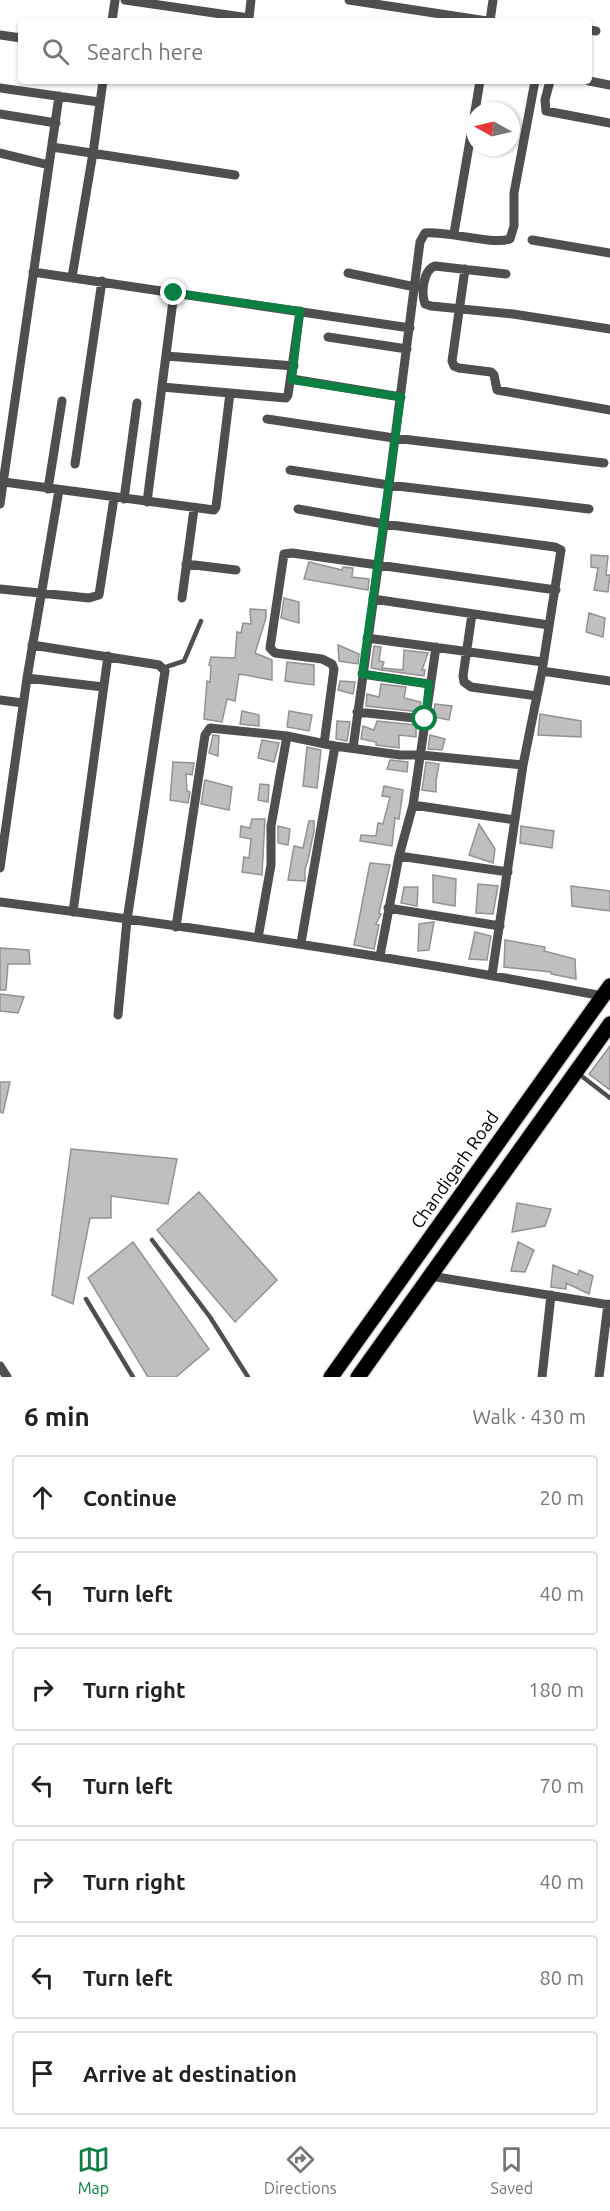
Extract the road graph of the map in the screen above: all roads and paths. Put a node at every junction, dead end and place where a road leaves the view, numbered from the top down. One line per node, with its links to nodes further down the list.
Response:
1 (115, 0): 6 (street)
2 (125, 0): 7 (street)
3 (251, 0): 8 (street)
4 (349, 0): 9 (street)
5 (493, 0): 10 (street)
6 (112, 18)
7 (237, 18)
8 (249, 18)
9 (468, 18)
10 (489, 18)
11 (0, 35): 12 (street)
12 (18, 38)
13 (592, 81): 18 (street)
14 (102, 84): 21 (street)
15 (480, 84): 22 (street)
16 (534, 84): 32 (street)
17 (549, 84): 25 (street)
18 (610, 84)
19 (0, 88): 20 (street)
20 (59, 96): 21 (street); 24 (street)
21 (99, 102): 28 (street)
22 (476, 102)
23 (0, 114): 24 (street)
24 (56, 123): 26 (street)
25 (610, 123)
26 (52, 147): 28 (street); 30 (street)
27 (0, 153): 30 (street)
28 (93, 153): 31 (street); 39 (street)
29 (467, 156): 32 (street)
30 (50, 165): 36 (street)
31 (235, 175)
32 (454, 233): 41 (street)
33 (532, 240): 34 (street)
34 (610, 253)
35 (465, 269): 38 (street); 43 (street); 43 (street)
36 (33, 272): 39 (street); 63 (street)
37 (348, 273): 41 (street)
38 (506, 274)
39 (72, 277): 40 (street)
40 (102, 281): 42 (street); 61 (street)
41 (415, 287): 45 (street)
42 (174, 293): 44 (street); 49 (street)
43 (460, 309): 46 (street); 57 (street)
44 (300, 311): 45 (street); 50 (street)
45 (410, 328): 48 (street)
46 (610, 329)
47 (328, 337): 48 (street)
48 (407, 349): 54 (street)
49 (166, 356): 50 (street); 52 (street)
50 (294, 366): 51 (street)
51 (292, 380): 53 (street); 54 (street)
52 (162, 387): 53 (street); 68 (street)
53 (230, 393): 70 (street)
54 (401, 397): 59 (street)
55 (62, 401): 65 (street)
56 (137, 404): 67 (street)
57 (610, 410)
58 (267, 419): 59 (street)
59 (394, 438): 60 (street); 64 (street)
60 (604, 463)
61 (75, 464)
62 (290, 470): 64 (street)
63 (4, 482): 65 (street); 69 (street)
64 (389, 485): 72 (street); 73 (street)
65 (48, 489): 66 (street)
66 (59, 490): 67 (street); 79 (street)
67 (119, 498): 68 (street); 79 (street)
68 (147, 502): 70 (street)
69 (0, 504)
70 (195, 509): 74 (street)
71 (298, 509): 73 (street)
72 (589, 509)
73 (384, 524): 75 (street); 78 (street)
74 (186, 564): 76 (street); 80 (street)
75 (377, 566): 78 (street); 81 (street); 103 (street)
76 (236, 570)
77 (0, 589): 79 (street)
78 (556, 590): 84 (street)
79 (41, 594): 86 (street)
80 (182, 598)
81 (373, 599): 82 (street); 85 (street)
82 (472, 614): 84 (street); 88 (street)
83 (201, 621): 91 (lane)
84 (549, 625): 90 (street)
85 (367, 638): 87 (street); 92 (street)
86 (32, 645): 89 (street); 93 (street)
87 (436, 647): 88 (street); 95 (street)
88 (467, 651): 90 (street); 97 (street)
89 (108, 656): 91 (street); 96 (street)
90 (543, 666): 94 (street); 97 (street)
91 (163, 668): 117 (street)
92 (362, 674): 95 (street); 100 (street)
93 (27, 678): 96 (street); 99 (street)
94 (610, 681)
95 (429, 684): 101 (street)
96 (103, 687): 116 (street)
97 (537, 696): 107 (street)
98 (0, 700): 99 (street)
99 (23, 704): 108 (street)
100 (357, 712): 101 (street); 105 (street)
101 (425, 719): 106 (street)
102 (287, 736): 103 (street); 119 (street); 120 (street)
103 (324, 744): 104 (street)
104 (335, 746): 105 (street); 121 (street)
105 (352, 748): 106 (street)
106 (421, 755): 107 (street); 109 (street)
107 (524, 765): 110 (street)
108 (5, 797): 112 (street)
109 (413, 805): 110 (street); 111 (street)
110 (515, 820): 113 (street)
111 (399, 856): 113 (street); 115 (street)
112 (0, 868)
113 (508, 872): 118 (street)
114 (0, 902): 116 (street)
115 (388, 908): 118 (street); 122 (street)
116 (73, 912): 117 (street)
117 (127, 920): 119 (street); 125 (street)
118 (500, 926): 123 (street)
119 (176, 927): 120 (street)
120 (258, 938): 121 (street)
121 (301, 943): 122 (street)
122 (380, 956): 123 (street)
123 (492, 975): 124 (street)
124 (606, 991): 138 (main road, Chandigarh Road)
125 (118, 1015)
126 (610, 1024): 127 (main road)
127 (576, 1072): 128 (lane); 130 (main road)
128 (610, 1098)
129 (152, 1240): 137 (lane)
130 (430, 1276): 131 (street); 139 (main road)
131 (551, 1295): 133 (street); 140 (street)
132 (86, 1299): 136 (lane)
133 (609, 1305): 141 (street)
134 (0, 1366): 135 (street)
135 (7, 1377)
136 (133, 1377)
137 (248, 1377)
138 (331, 1377)
139 (358, 1377)
140 (542, 1377)
141 (598, 1377)

